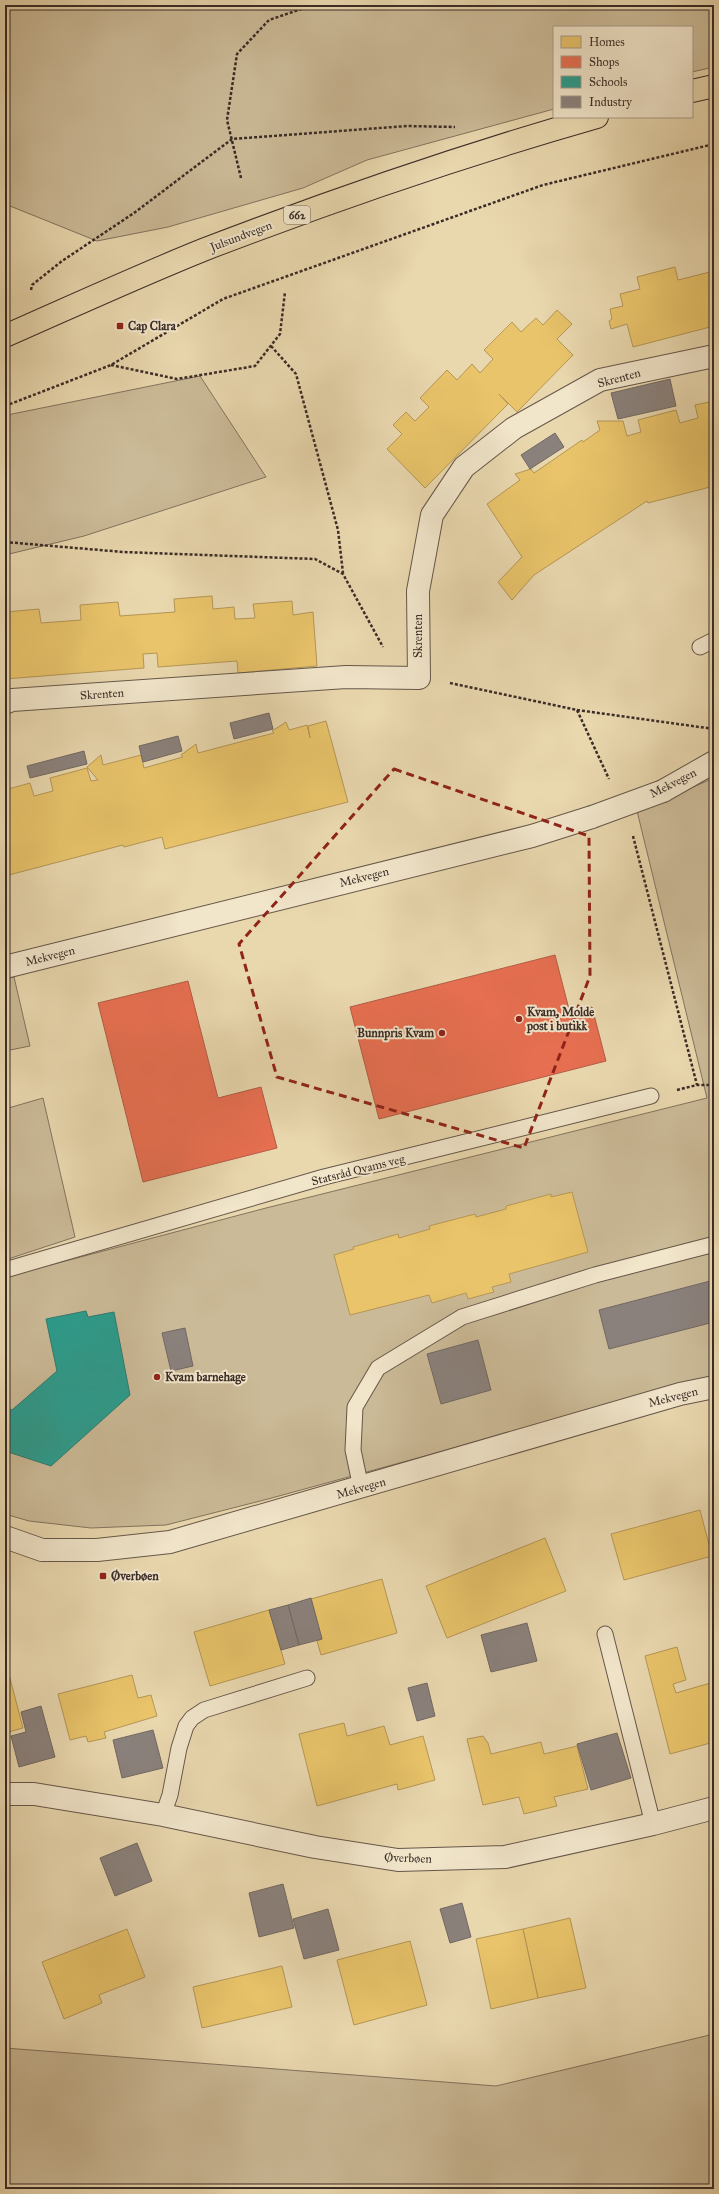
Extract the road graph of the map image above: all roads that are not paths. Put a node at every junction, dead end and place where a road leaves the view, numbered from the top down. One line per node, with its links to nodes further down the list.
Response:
1 (714, 86): 2 (main road)
2 (693, 91)
3 (594, 118): 4 (main road, Julsundvegen / 662)
4 (13, 333)
5 (714, 356): 8 (street, Skrenten)
6 (714, 640): 7 (lane)
7 (700, 647)
8 (5, 703)
9 (714, 762): 10 (street, Mekvegen, bridge)
10 (5, 967)
11 (651, 1096): 13 (lane, Statsråd Qvams veg)
12 (711, 1245): 15 (lane)
13 (5, 1270)
14 (714, 1388): 15 (street, Mekvegen)
15 (361, 1488): 16 (street, Mekvegen)
16 (5, 1537)
17 (605, 1634): 22 (lane)
18 (307, 1678): 21 (lane)
19 (5, 1794): 21 (street, Øverbøen)
20 (714, 1808): 22 (street, Øverbøen)
21 (163, 1815): 22 (street, Øverbøen)
22 (653, 1824)

